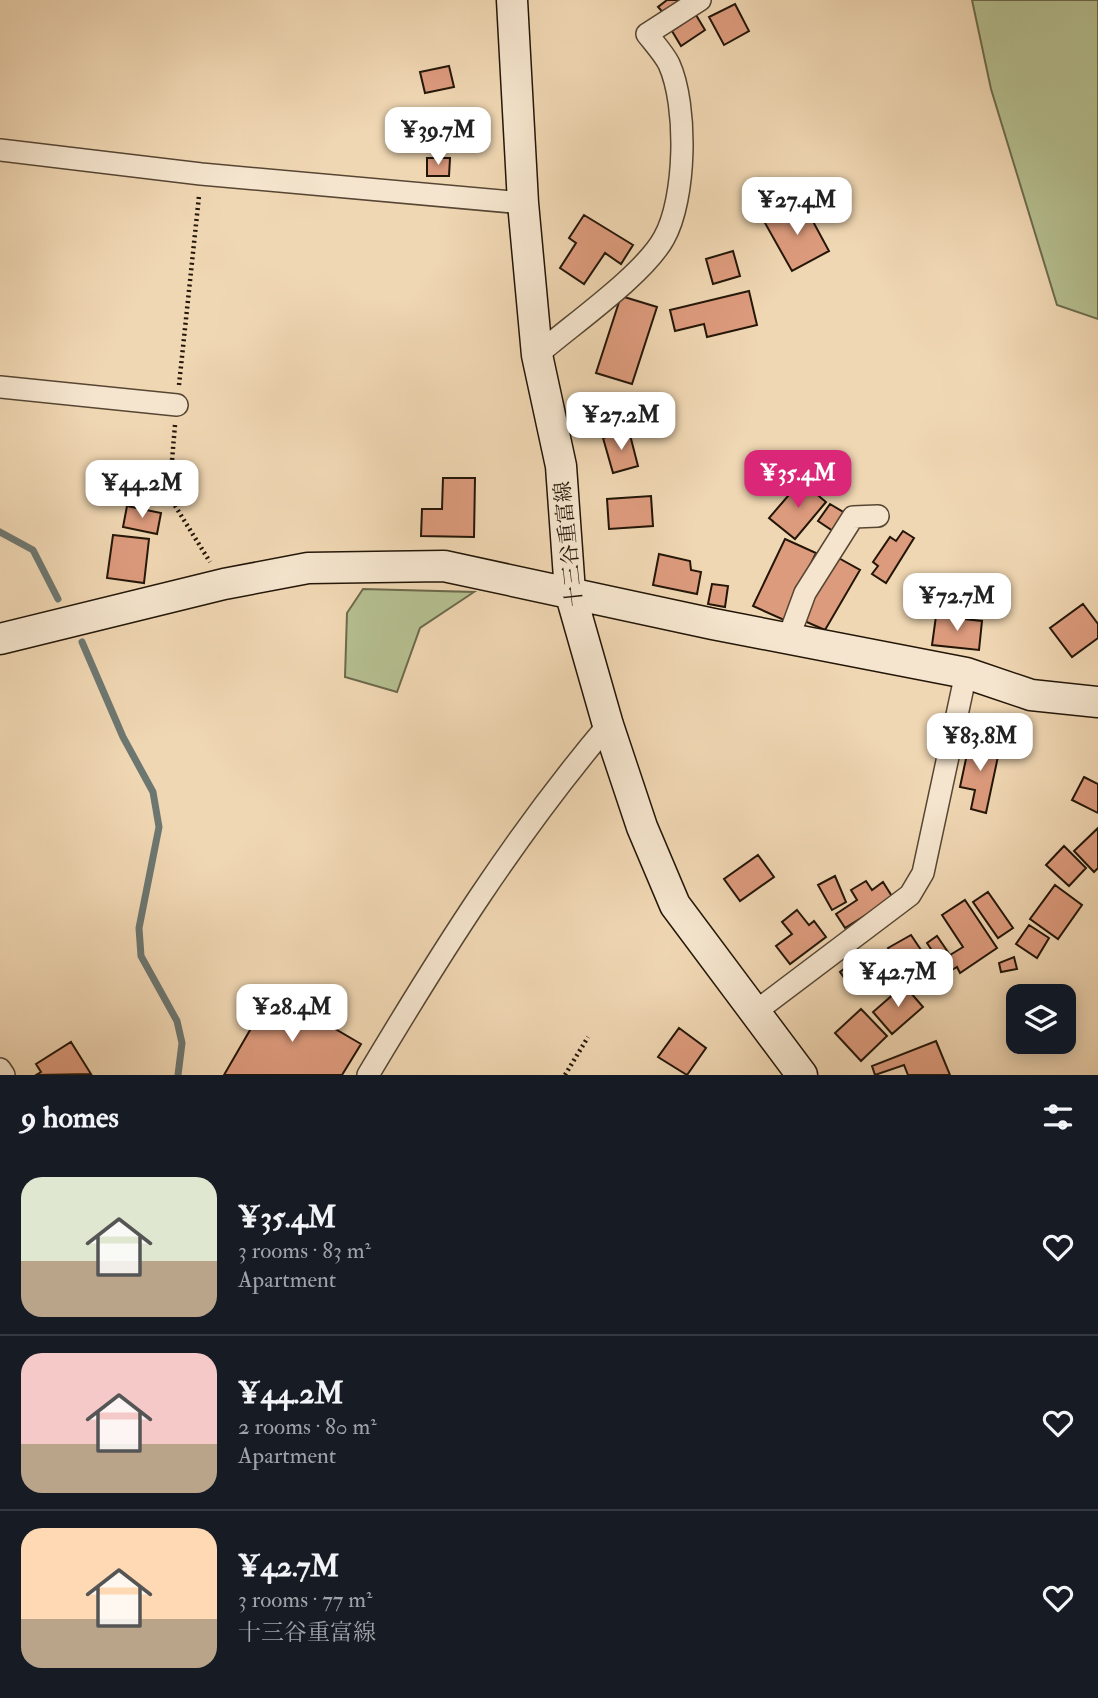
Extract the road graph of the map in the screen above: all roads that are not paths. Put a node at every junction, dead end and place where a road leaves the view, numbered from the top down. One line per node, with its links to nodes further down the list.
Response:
1 (512, 0): 4 (main road, 十三谷重富線)
2 (700, 0): 5 (street)
3 (0, 150): 4 (street)
4 (523, 203): 5 (main road, 十三谷重富線)
5 (537, 355): 9 (main road, 十三谷重富線)
6 (0, 387): 7 (street)
7 (177, 405)
8 (878, 516): 11 (street)
9 (570, 592): 10 (main road); 11 (main road); 14 (main road, 十三谷重富線)
10 (0, 639)
11 (788, 639): 12 (main road)
12 (966, 673): 13 (main road); 15 (street)
13 (1098, 702)
14 (608, 724): 15 (main road, 十三谷重富線); 19 (street)
15 (755, 1012): 17 (main road, 十三谷重富線)
16 (0, 1069): 18 (street)
17 (793, 1071)
18 (4, 1075)
19 (368, 1075)

